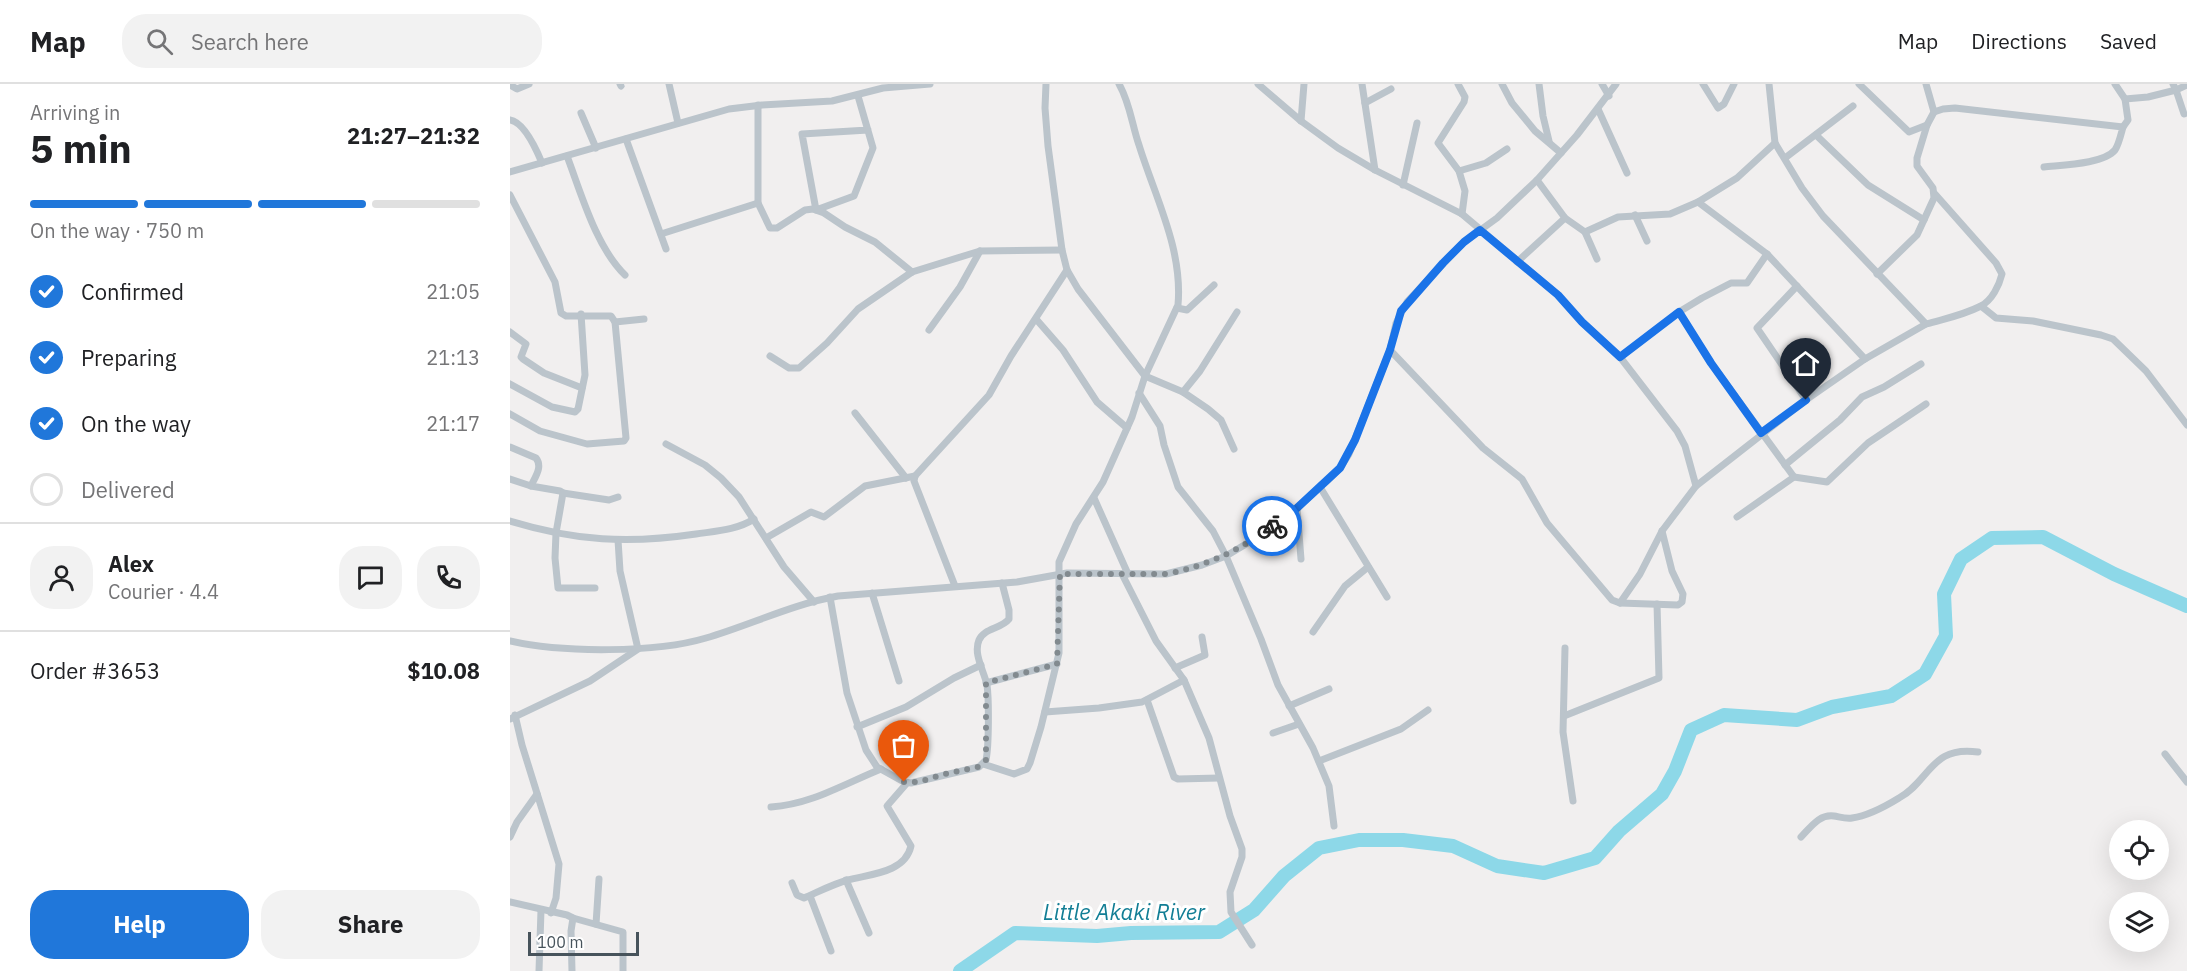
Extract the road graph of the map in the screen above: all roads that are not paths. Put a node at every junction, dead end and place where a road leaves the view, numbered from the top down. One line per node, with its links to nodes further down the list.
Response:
1 (529, 84): 21 (street)
2 (669, 84): 36 (street)
3 (930, 84): 24 (street)
4 (1046, 84): 72 (street)
5 (1119, 84): 84 (street)
6 (1258, 84): 35 (street)
7 (1304, 84): 35 (street)
8 (1362, 84): 27 (street)
9 (1458, 84): 53 (street)
10 (1502, 84): 43 (street)
11 (1539, 84): 43 (street)
12 (1602, 84): 25 (street)
13 (1617, 84): 25 (street)
14 (1703, 84): 15 (street)
15 (1734, 84)
16 (1769, 84): 44 (street)
17 (1859, 84): 38 (street)
18 (1926, 84): 31 (street)
19 (2115, 84): 26 (street)
20 (2187, 85): 22 (street)
21 (510, 86)
22 (2174, 87): 26 (street); 33 (street)
23 (1391, 89): 27 (street)
24 (858, 96): 28 (street); 40 (street)
25 (1609, 96): 30 (street)
26 (2125, 99): 39 (street)
27 (1365, 103): 52 (street)
28 (758, 105): 36 (street); 61 (street)
29 (1853, 106): 41 (street)
30 (1598, 109): 47 (street); 55 (street)
31 (1934, 112): 38 (street); 39 (street)
32 (581, 113): 45 (street)
33 (2184, 114)
34 (510, 120): 50 (street)
35 (1301, 121): 52 (street)
36 (678, 123): 42 (street)
37 (1417, 123): 57 (street)
38 (1927, 125): 58 (street)
39 (2123, 127): 51 (street)
40 (867, 130): 62 (street); 62 (street)
41 (1816, 135): 49 (street); 66 (street)
42 (626, 140): 45 (street); 69 (street)
43 (1549, 141): 47 (street)
44 (1775, 143): 49 (street); 60 (street)
45 (596, 148): 48 (street)
46 (1507, 149): 53 (street)
47 (1561, 153): 56 (street)
48 (567, 156): 50 (street); 80 (street)
49 (1785, 158): 79 (street)
50 (542, 163): 54 (street)
51 (2044, 167)
52 (1374, 170): 57 (street)
53 (1458, 171): 63 (street)
54 (510, 172)
55 (1627, 172)
56 (1537, 180): 65 (street); 67 (street)
57 (1402, 185): 63 (street)
58 (1935, 194): 66 (street); 83 (street)
59 (510, 195): 87 (street)
60 (1698, 202): 64 (street); 74 (street)
61 (758, 203): 62 (street); 69 (street)
62 (816, 210): 78 (street)
63 (1462, 214): 67 (street)
64 (1635, 215): 68 (street); 70 (street)
65 (1565, 218): 68 (street); 76 (street)
66 (1924, 220): 79 (street)
67 (1480, 230): 76 (street); 94 (street)
68 (1585, 232): 75 (street)
69 (661, 234): 71 (street)
70 (1647, 241)
71 (666, 249)
72 (1062, 250): 73 (street); 77 (street)
73 (980, 251): 78 (street); 92 (street)
74 (1767, 254): 82 (street); 86 (street)
75 (1597, 259)
76 (1517, 261): 96 (street)
77 (1067, 270): 89 (street); 99 (street)
78 (912, 272): 95 (street)
79 (1877, 274): 91 (street)
80 (625, 275)
81 (1214, 285): 84 (street)
82 (1797, 286): 97 (street); 104 (street)
83 (1981, 306): 91 (street); 108 (street)
84 (1177, 308): 99 (street)
85 (1237, 312): 102 (street)
86 (1679, 312): 96 (street); 110 (street)
87 (581, 314): 90 (street); 101 (street)
88 (644, 319): 90 (street)
89 (1036, 319): 109 (street); 115 (street)
90 (615, 322): 107 (street)
91 (1926, 324): 97 (street)
92 (929, 330)
93 (510, 332): 101 (street)
94 (1390, 350): 120 (street); 144 (street)
95 (770, 356)
96 (1620, 357): 119 (street)
97 (1865, 359): 104 (street)
98 (1921, 364): 114 (street)
99 (1145, 376): 102 (street); 103 (street)
100 (510, 384): 101 (street)
101 (582, 388)
102 (1183, 392): 113 (street)
103 (1139, 393): 109 (street); 132 (street)
104 (1806, 400): 110 (street)
105 (1926, 404): 116 (street)
106 (855, 413): 115 (street)
107 (510, 414)
108 (2187, 425)
109 (1127, 428): 123 (street)
110 (1761, 433): 114 (street); 119 (street)
111 (666, 444): 126 (street)
112 (510, 447): 118 (street)
113 (1234, 449)
114 (1785, 465): 116 (street)
115 (910, 477): 130 (street); 138 (street)
116 (1794, 477): 125 (street)
117 (510, 478): 118 (street)
118 (531, 486): 121 (street)
119 (1696, 486): 128 (street)
120 (1320, 487): 124 (street); 134 (street)
121 (563, 493): 122 (street); 129 (street)
122 (618, 497)
123 (1094, 498): 135 (street); 136 (street)
124 (1297, 508): 132 (street); 133 (street)
125 (1737, 517)
126 (754, 519): 130 (street); 131 (street)
127 (510, 520): 129 (street)
128 (1662, 531): 144 (street); 145 (street)
129 (556, 533): 131 (street); 139 (street)
130 (766, 538): 143 (street)
131 (618, 540): 150 (street)
132 (1226, 556): 136 (street); 159 (street)
133 (1301, 559)
134 (1368, 567): 142 (street); 146 (street)
135 (1060, 574): 136 (street); 137 (street); 151 (street)
136 (1125, 574): 153 (street)
137 (1002, 583): 138 (street); 152 (street)
138 (956, 586): 140 (street)
139 (595, 588)
140 (872, 593): 141 (street); 155 (street)
141 (830, 597): 143 (street); 165 (street)
142 (1387, 597)
143 (814, 602): 150 (street)
144 (1620, 603): 145 (street)
145 (1657, 604): 162 (street)
146 (1313, 633)
147 (1202, 637): 153 (street)
148 (510, 641): 150 (street)
149 (1565, 648): 162 (street)
150 (638, 649): 163 (street)
151 (1057, 664): 156 (street); 161 (street)
152 (981, 665): 156 (street); 165 (street)
153 (1175, 668): 154 (street)
154 (1184, 680): 158 (street); 172 (street)
155 (899, 681)
156 (986, 683): 170 (street)
157 (1329, 689): 159 (street)
158 (1147, 700): 161 (street); 172 (street)
159 (1289, 706): 164 (street)
160 (1428, 710): 169 (street)
161 (1045, 712): 170 (street)
162 (1564, 716): 176 (street)
163 (512, 717): 175 (street)
164 (1299, 724): 166 (street); 169 (street)
165 (857, 727): 171 (street)
166 (1273, 733)
167 (1978, 752): 180 (street)
168 (2165, 754): 173 (street)
169 (1319, 761): 178 (street)
170 (983, 764): 174 (street)
171 (880, 769): 174 (street); 177 (street)
172 (1220, 778): 191 (street)
173 (2187, 782)
174 (907, 783): 182 (street)
175 (537, 794): 179 (street); 187 (street)
176 (1573, 801)
177 (771, 807)
178 (1334, 826)
179 (510, 837)
180 (1801, 837)
181 (599, 879): 189 (street)
182 (846, 880): 184 (street); 190 (street)
183 (792, 883): 184 (street)
184 (810, 896): 192 (street)
185 (510, 902): 186 (street)
186 (541, 910): 187 (street); 193 (street)
187 (551, 912): 188 (street)
188 (573, 918): 189 (street); 194 (street)
189 (596, 924): 195 (street)
190 (869, 933)
191 (1251, 942)
192 (831, 951)
193 (538, 971)
194 (572, 971)
195 (623, 971)

